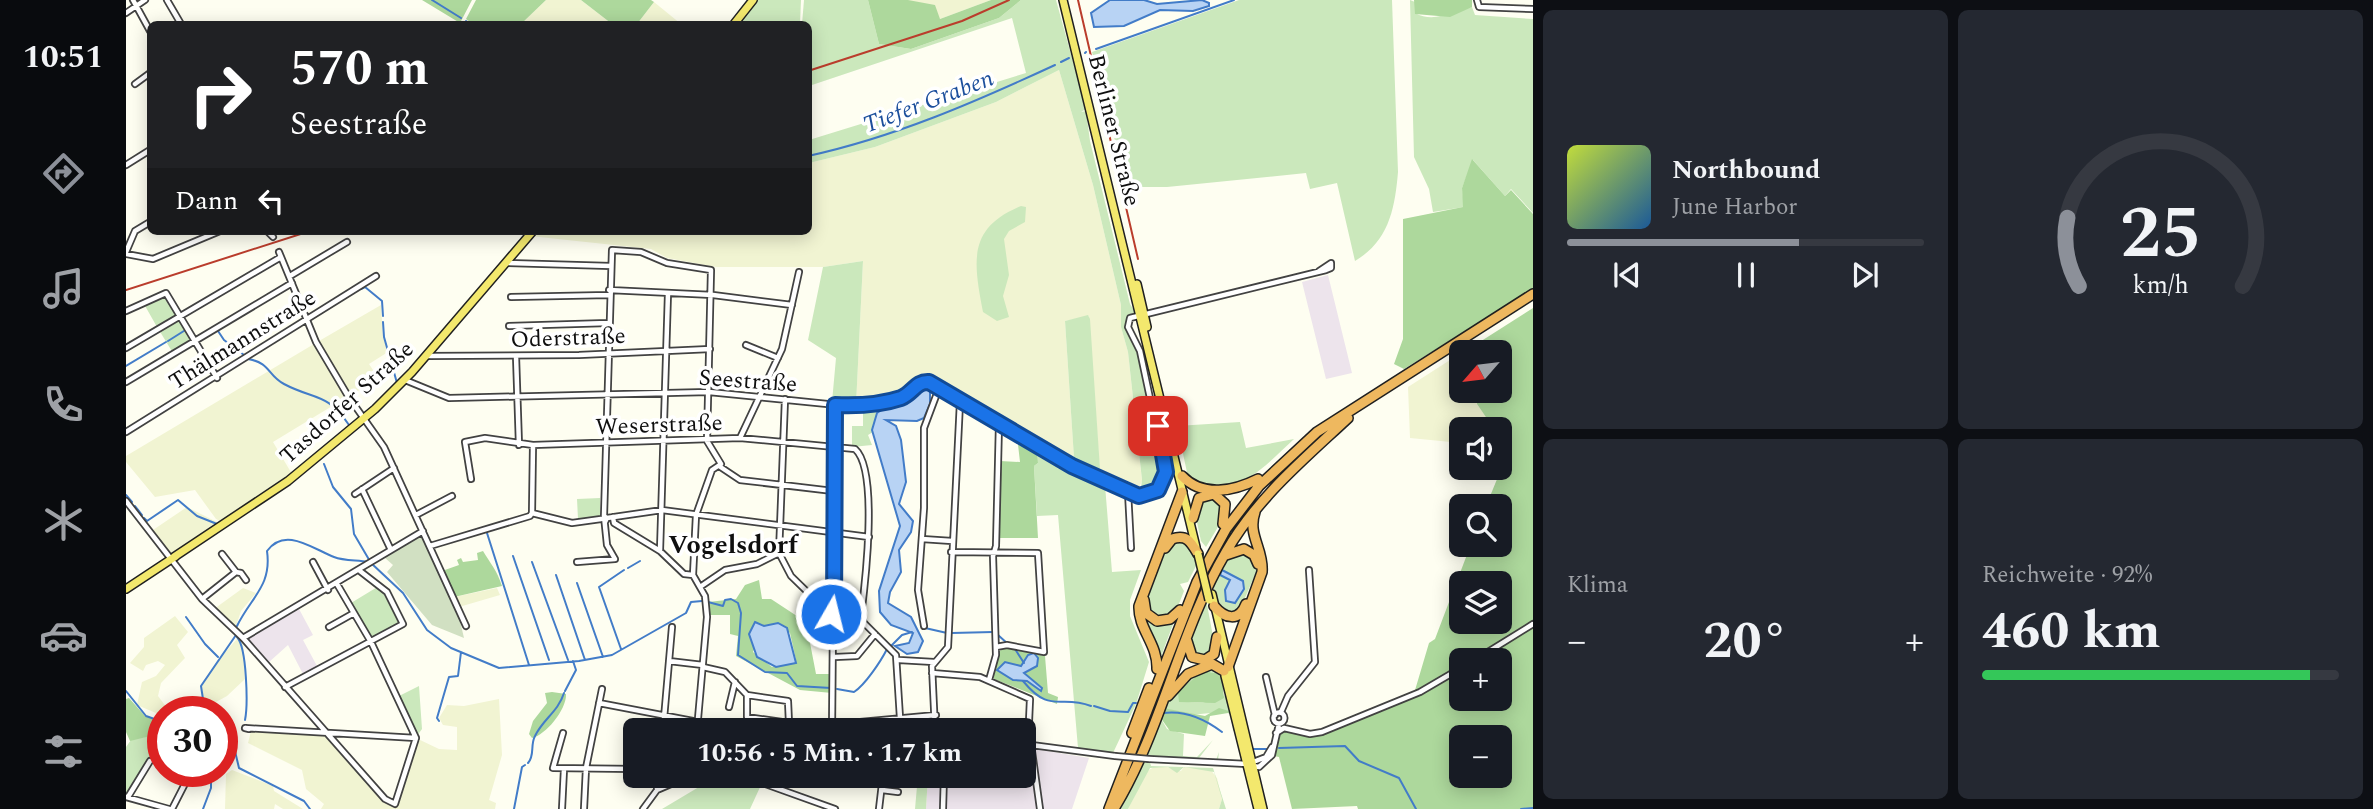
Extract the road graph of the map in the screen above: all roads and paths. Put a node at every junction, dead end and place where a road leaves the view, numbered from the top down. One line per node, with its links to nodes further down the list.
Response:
1 (133, 0): 7 (street)
2 (145, 0): 7 (street)
3 (167, 0): 10 (street)
4 (753, 0): 11 (main road)
5 (1065, 0): 37 (main road, Berliner Straße)
6 (1477, 0): 8 (street)
7 (136, 6): 9 (street); 12 (street)
8 (1533, 9)
9 (126, 13)
10 (179, 21)
11 (736, 21)
12 (147, 26)
13 (147, 75): 14 (street)
14 (135, 85)
15 (147, 152): 16 (street)
16 (126, 164)
17 (147, 224): 21 (street)
18 (210, 235): 21 (street)
19 (530, 235): 22 (main road, Tasdorfer Straße)
20 (348, 242): 26 (street)
21 (126, 253)
22 (506, 263): 23 (street); 48 (main road, Tasdorfer Straße)
23 (611, 266): 29 (street); 32 (street)
24 (1319, 271): 37 (street)
25 (799, 272): 35 (street)
26 (290, 276): 28 (street); 38 (street)
27 (376, 276): 39 (street, Thälmannstraße)
28 (292, 283): 39 (street); 42 (street)
29 (609, 293): 30 (street); 33 (street); 40 (street)
30 (668, 293): 32 (street); 45 (street)
31 (1533, 294): 67 (highway)
32 (713, 295): 35 (street); 46 (street)
33 (511, 297)
34 (1533, 301): 64 (highway)
35 (792, 305): 50 (street)
36 (126, 311): 38 (street)
37 (1142, 314): 78 (main road); 84 (street); 85 (main road)
38 (180, 316): 42 (street); 44 (street)
39 (307, 319): 51 (street, Thälmannstraße); 63 (street)
40 (608, 323): 41 (street); 47 (street)
41 (509, 326)
42 (195, 341): 51 (street); 53 (street)
43 (746, 345): 50 (street)
44 (126, 348)
45 (666, 349): 46 (street, Oderstraße); 47 (street, Oderstraße); 56 (street)
46 (710, 349): 55 (street)
47 (607, 354): 49 (street, Oderstraße); 57 (street)
48 (427, 356): 49 (street, Oderstraße); 52 (main road, Tasdorfer Straße)
49 (516, 356): 59 (street)
50 (778, 358): 58 (street)
51 (217, 378): 66 (street, Thälmannstraße)
52 (405, 380): 59 (street, Seestraße); 63 (main road, Tasdorfer Straße)
53 (126, 382)
54 (939, 388): 61 (street); 62 (street, Seestraße); 101 (street)
55 (709, 392): 56 (street, Seestraße); 58 (street, Seestraße); 69 (street)
56 (666, 393): 57 (street, Seestraße); 70 (street)
57 (607, 394): 59 (street, Seestraße); 72 (street)
58 (759, 396): 60 (street, Seestraße); 68 (street)
59 (517, 397): 73 (street)
60 (785, 399): 62 (street, Seestraße); 71 (street)
61 (960, 402): 65 (street); 102 (street)
62 (835, 405): 75 (street)
63 (363, 418): 77 (street); 112 (main road, Tasdorfer Straße)
64 (1348, 418): 89 (highway); 195 (highway)
65 (999, 424): 84 (street); 110 (street)
66 (126, 432)
67 (1317, 432): 80 (highway); 195 (highway)
68 (740, 438): 69 (street, Weserstraße); 71 (street, Weserstraße)
69 (707, 441): 70 (street, Weserstraße); 76 (street)
70 (664, 442): 72 (street, Weserstraße); 90 (street)
71 (782, 442): 75 (street, Weserstraße); 81 (street)
72 (604, 443): 74 (street, Weserstraße); 94 (street)
73 (519, 445): 74 (street, Weserstraße); 79 (street, Weserstraße)
74 (533, 445): 91 (street)
75 (834, 448): 83 (street); 100 (street, Weserstraße)
76 (717, 464): 81 (street); 93 (street)
77 (394, 468): 82 (street); 92 (street)
78 (1182, 476): 80 (highway); 95 (main road)
79 (471, 479)
80 (1258, 479): 96 (highway)
81 (780, 486): 83 (street); 97 (street)
82 (362, 489): 86 (street); 105 (street)
83 (833, 491): 99 (street)
84 (1128, 492): 104 (street)
85 (1182, 492): 107 (main road); 148 (highway)
86 (355, 494)
87 (453, 495): 92 (street)
88 (127, 503): 112 (street)
89 (1256, 507): 113 (highway); 149 (highway)
90 (662, 510): 93 (street); 94 (street); 106 (street)
91 (532, 513): 94 (street); 103 (street)
92 (416, 515): 98 (street)
93 (696, 515): 97 (street); 119 (street)
94 (606, 518): 106 (street); 115 (street)
95 (1193, 518): 96 (highway); 107 (main road)
96 (1223, 524): 127 (highway)
97 (778, 527): 99 (street); 109 (street)
98 (423, 531): 103 (street); 105 (street)
99 (833, 535): 100 (street); 129 (street)
100 (869, 537): 130 (street)
101 (922, 539): 102 (street); 134 (street)
102 (952, 541): 108 (street)
103 (430, 546): 133 (street)
104 (1131, 548)
105 (391, 550): 117 (street)
106 (660, 551): 119 (street)
107 (1199, 551): 126 (main road, bridge); 127 (highway)
108 (951, 552): 110 (street); 146 (street)
109 (779, 553): 122 (street); 129 (street)
110 (993, 553): 141 (street); 141 (street)
111 (222, 554): 118 (street)
112 (172, 558): 123 (main road, Tasdorfer Straße); 125 (street)
113 (1222, 558): 126 (highway); 139 (highway)
114 (313, 562): 124 (street)
115 (577, 562)
116 (1309, 570): 170 (street)
117 (360, 571): 121 (street); 140 (street)
118 (236, 572): 120 (street); 125 (street)
119 (693, 575): 122 (street)
120 (246, 580)
121 (337, 584): 124 (street); 128 (street)
122 (700, 587): 147 (street)
123 (128, 589)
124 (328, 590): 138 (street)
125 (202, 599): 138 (street)
126 (1212, 600): 137 (main road); 149 (main road)
127 (1180, 610): 148 (highway)
128 (354, 613): 132 (street); 140 (street)
129 (834, 615): 130 (street); 143 (street)
130 (861, 616): 136 (street)
131 (1533, 624): 142 (street)
132 (329, 626)
133 (467, 626)
134 (924, 626)
135 (672, 627): 145 (street)
136 (875, 634): 143 (street); 144 (street)
137 (1217, 637): 139 (highway); 149 (main road)
138 (243, 638): 155 (street)
139 (1186, 639): 159 (highway)
140 (371, 642): 155 (street); 178 (street)
141 (996, 647): 153 (street)
142 (1494, 648)
143 (835, 657): 166 (street)
144 (899, 660): 146 (street); 167 (street)
145 (670, 661): 147 (street); 161 (street)
146 (934, 662): 150 (street)
147 (703, 666): 154 (street); 165 (street)
148 (1157, 669): 195 (highway)
149 (1226, 669): 159 (highway); 181 (main road)
150 (932, 673): 153 (street); 162 (street)
151 (1449, 674): 173 (street)
152 (1266, 677): 170 (street)
153 (989, 680): 169 (street)
154 (735, 682): 157 (street); 160 (street)
155 (285, 687): 171 (street)
156 (602, 689): 158 (street)
157 (747, 695): 157 (street)
158 (599, 703): 161 (street); 182 (street)
159 (1162, 703): 195 (highway)
160 (729, 707)
161 (665, 715): 163 (street); 164 (street)
162 (936, 715): 167 (street); 168 (street)
163 (665, 718)
164 (673, 718)
165 (699, 718)
166 (832, 718)
167 (900, 718)
168 (936, 718)
169 (1030, 718)
170 (1280, 718): 173 (street); 177 (street); 181 (street)
171 (316, 720): 174 (street); 175 (street)
172 (249, 729): 174 (street)
173 (1296, 731): 177 (street)
174 (312, 732): 175 (street)
175 (327, 733): 178 (street); 178 (street)
176 (563, 733): 183 (street)
177 (1276, 733): 181 (street)
178 (416, 738)
179 (1036, 745): 181 (street, bridge)
180 (147, 766): 193 (street)
181 (1253, 766): 204 (main road); 205 (main road)
182 (586, 768): 183 (street); 184 (street); 198 (street)
183 (564, 769): 197 (street)
184 (623, 769)
185 (182, 787): 196 (street)
186 (1036, 787): 203 (street)
187 (662, 788): 190 (street)
188 (776, 788): 200 (street)
189 (944, 788): 202 (street)
190 (657, 790): 199 (street)
191 (881, 790): 192 (street); 201 (street)
192 (898, 792)
193 (127, 797): 194 (street)
194 (161, 808): 196 (street)
195 (1112, 808)
196 (170, 809)
197 (562, 809)
198 (584, 809)
199 (643, 809)
200 (835, 809)
201 (879, 809)
202 (943, 809)
203 (1040, 809)
204 (1258, 809)
205 (1263, 809)

